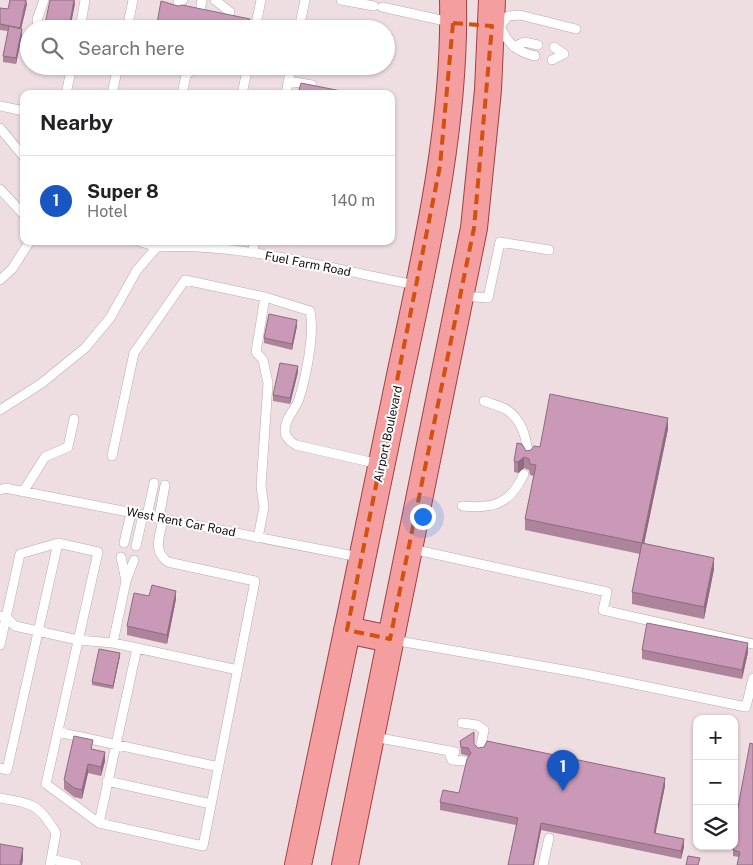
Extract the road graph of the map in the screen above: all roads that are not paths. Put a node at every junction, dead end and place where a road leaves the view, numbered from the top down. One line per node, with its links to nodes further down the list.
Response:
1 (44, 0): 11 (lane)
2 (85, 0): 12 (lane)
3 (133, 0): 13 (lane)
4 (215, 0): 10 (lane)
5 (261, 0): 14 (lane)
6 (305, 0): 15 (lane)
7 (342, 0): 9 (lane)
8 (492, 0): 16 (main road)
9 (453, 11): 16 (main road); 48 (main road, Airport Boulevard)
10 (230, 12)
11 (38, 20)
12 (82, 20)
13 (129, 20)
14 (257, 20)
15 (301, 20)
16 (496, 26): 17 (lane); 19 (lane); 49 (main road)
17 (576, 29)
18 (538, 45): 19 (lane)
19 (514, 47): 21 (lane)
20 (554, 47): 22 (lane)
21 (535, 56)
22 (552, 60)
23 (70, 75): 29 (lane)
24 (116, 75): 30 (lane)
25 (185, 75): 31 (lane)
26 (246, 75): 32 (lane)
27 (289, 75): 28 (lane)
28 (288, 81): 33 (lane); 34 (lane)
29 (67, 90)
30 (113, 90)
31 (183, 90)
32 (243, 90)
33 (287, 90)
34 (319, 90)
35 (0, 106): 36 (lane)
36 (20, 110)
37 (0, 128): 38 (lane)
38 (20, 152)
39 (0, 189): 40 (lane)
40 (20, 211)
41 (27, 245): 47 (lane)
42 (156, 245): 52 (lane)
43 (193, 245): 46 (lane, Fuel Farm Road)
44 (254, 245): 46 (lane)
45 (549, 250): 49 (lane)
46 (252, 253): 48 (lane, Fuel Farm Road)
47 (0, 280)
48 (419, 285): 49 (main road); 56 (main road, Airport Boulevard)
49 (460, 295): 70 (main road)
50 (266, 297): 54 (lane); 56 (lane); 66 (lane)
51 (484, 401): 55 (lane)
52 (0, 410)
53 (74, 419): 61 (lane)
54 (112, 456)
55 (528, 456)
56 (382, 464): 72 (main road, Airport Boulevard)
57 (524, 474): 62 (lane)
58 (154, 483): 64 (lane)
59 (165, 485): 65 (lane)
60 (0, 490): 61 (lane, West Rent Car Road)
61 (23, 492): 63 (lane, West Rent Car Road)
62 (462, 506)
63 (131, 513): 64 (lane, West Rent Car Road); 68 (lane)
64 (145, 515): 65 (lane, West Rent Car Road); 69 (lane)
65 (161, 519): 66 (lane, West Rent Car Road); 86 (lane)
66 (258, 538): 72 (lane, West Rent Car Road)
67 (58, 543): 75 (lane); 79 (lane); 81 (lane)
68 (124, 543)
69 (136, 546)
70 (408, 548): 80 (main road); 83 (lane)
71 (121, 557): 74 (lane)
72 (362, 558): 78 (main road, Airport Boulevard)
73 (134, 560): 74 (lane)
74 (126, 581): 82 (lane)
75 (3, 617): 76 (lane); 77 (lane)
76 (15, 626): 77 (lane); 79 (lane)
77 (2, 630): 84 (lane)
78 (347, 630): 80 (main road); 103 (main road, Airport Boulevard)
79 (38, 631): 81 (lane); 95 (lane)
80 (390, 639): 87 (lane); 90 (main road)
81 (78, 640): 82 (lane); 89 (lane)
82 (113, 643): 85 (lane)
83 (753, 644)
84 (0, 645)
85 (136, 648): 86 (lane); 91 (lane)
86 (238, 670): 94 (lane)
87 (753, 678)
88 (462, 723): 92 (lane)
89 (58, 732): 91 (lane); 99 (lane)
90 (371, 736): 93 (lane); 104 (main road)
91 (115, 744): 94 (lane); 96 (lane)
92 (480, 750)
93 (465, 762)
94 (219, 767): 98 (lane)
95 (0, 768)
96 (107, 781): 98 (lane); 99 (lane)
97 (0, 798): 101 (lane)
98 (212, 804): 99 (lane)
99 (99, 823)
100 (549, 838): 105 (lane)
101 (51, 862): 102 (lane)
102 (77, 865)
103 (298, 865)
104 (345, 865)
105 (543, 865)

